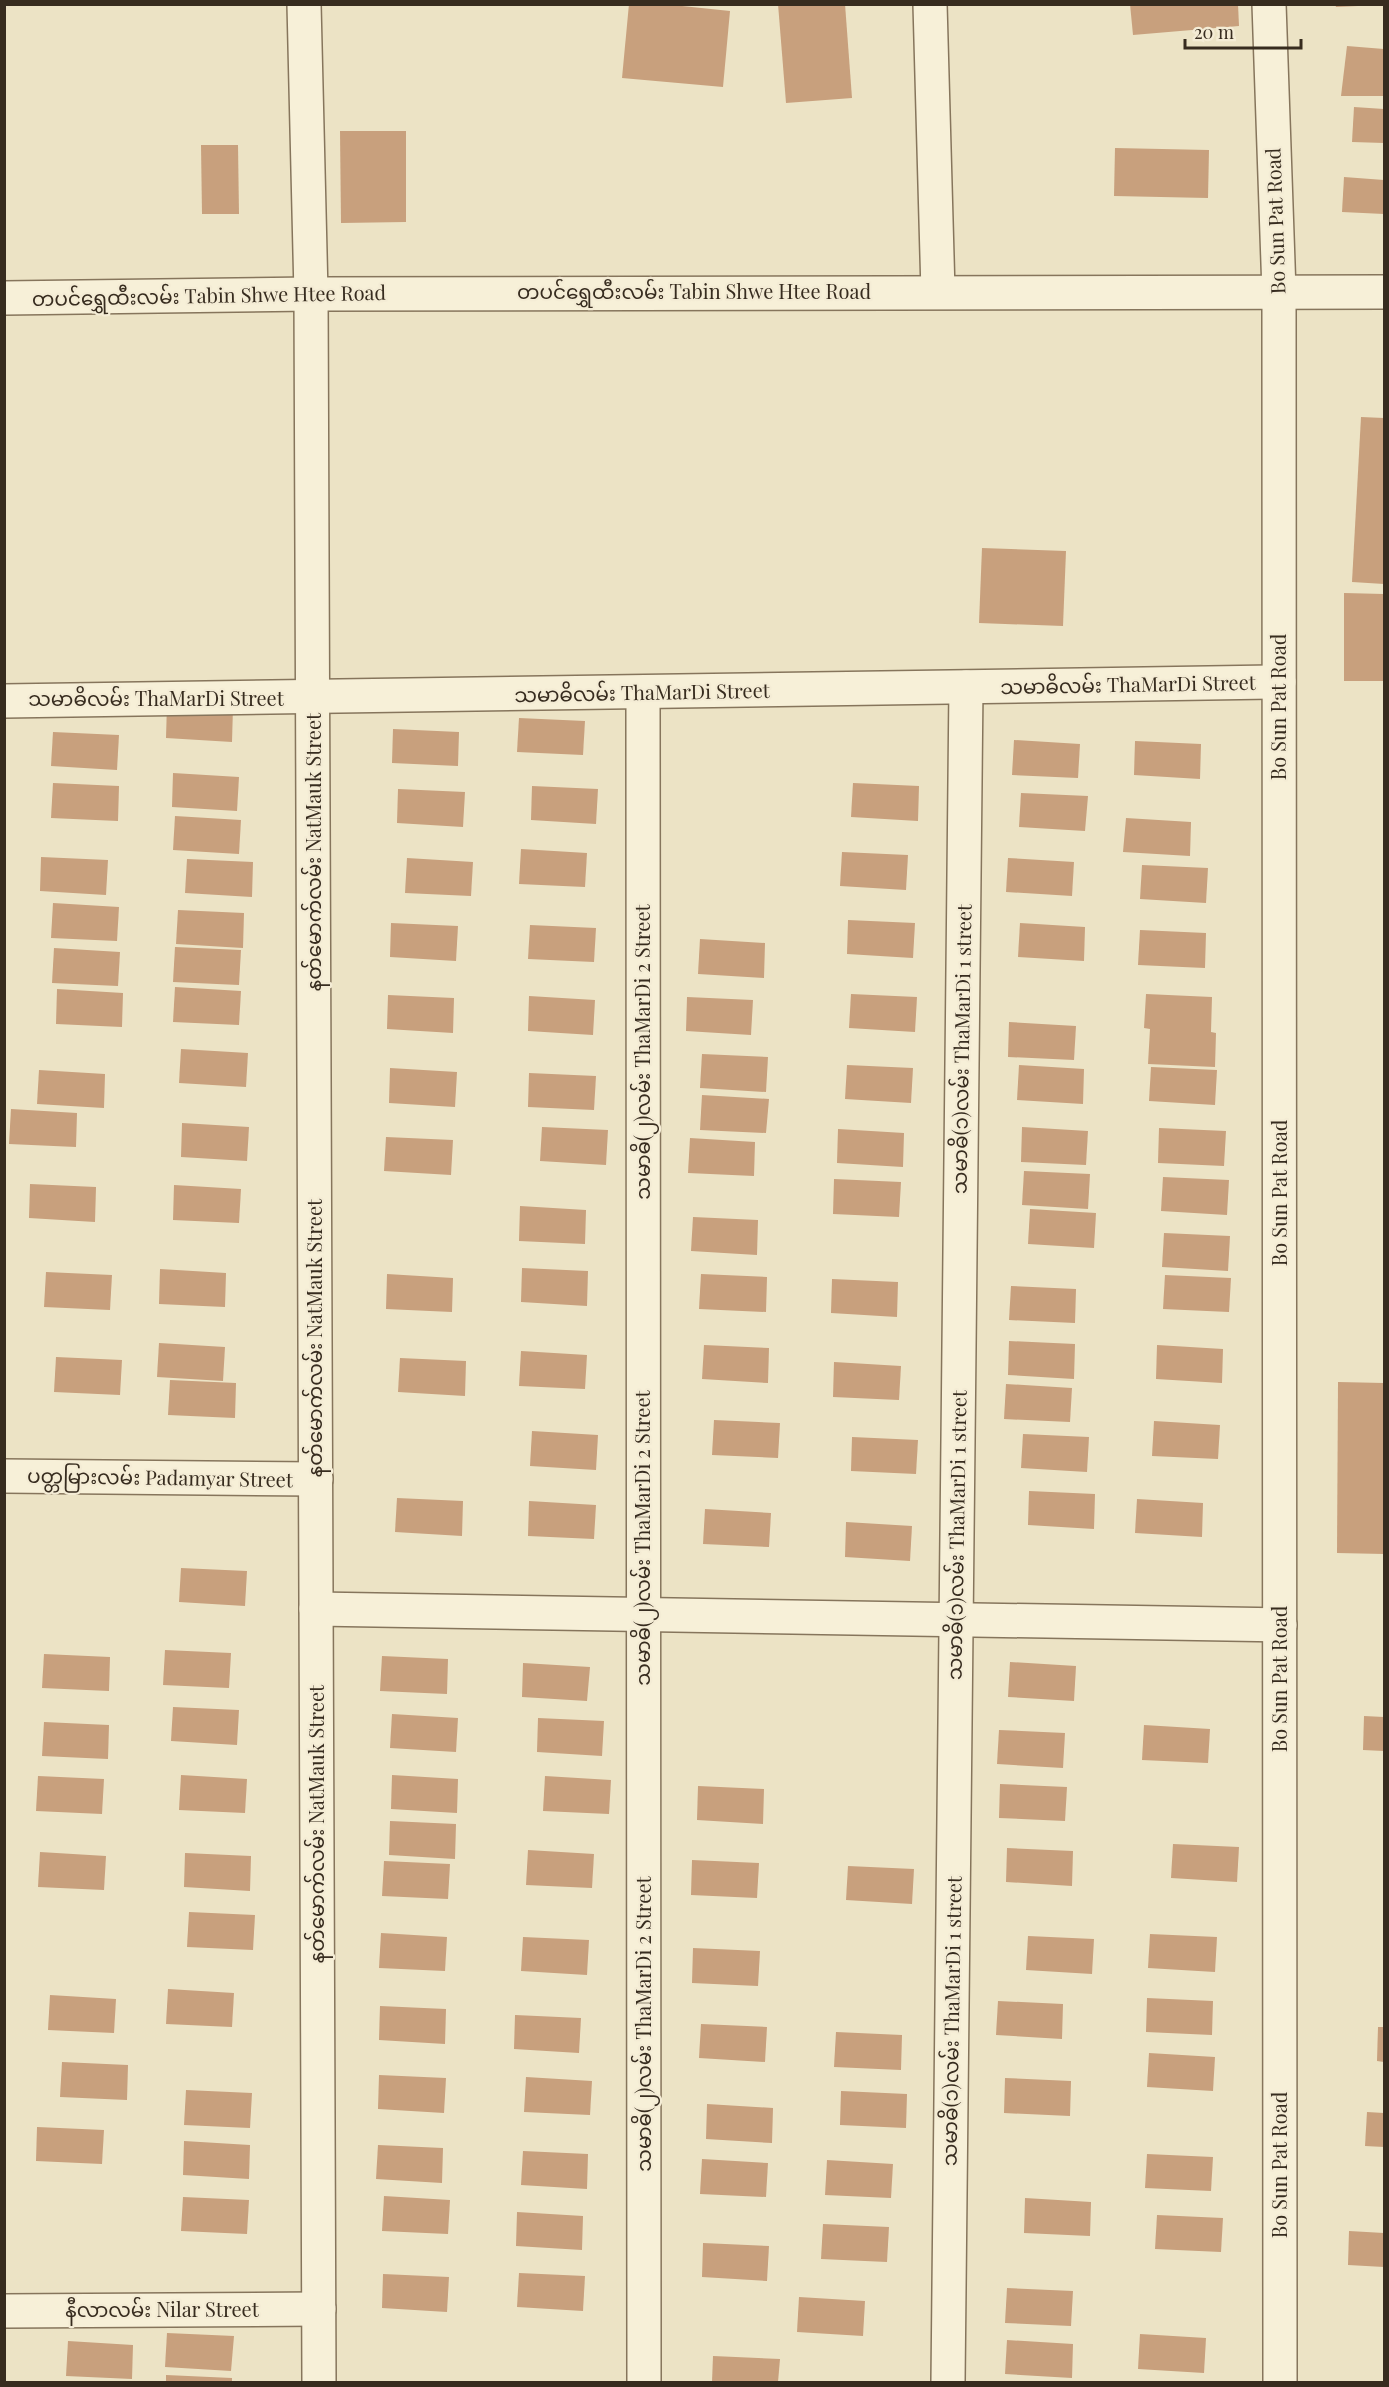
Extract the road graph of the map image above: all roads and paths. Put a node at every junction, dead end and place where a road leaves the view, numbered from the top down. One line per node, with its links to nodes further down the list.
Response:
1 (304, 4): 7 (street, နတ်မောက်လမ်း NatMauk Street)
2 (930, 4): 4 (street)
3 (1269, 4): 5 (street, Bo Sun Pat Road)
4 (938, 292): 5 (street, တပင်ရွှေထီးလမ်း Tabin Shwe Htee Road); 7 (street, တပင်ရွှေထီးလမ်း Tabin Shwe Htee Road)
5 (1279, 292): 6 (street, တပင်ရွှေထီးလမ်း Tabin Shwe Htee Road); 9 (street, Bo Sun Pat Road)
6 (1384, 292)
7 (311, 294): 8 (street, တပင်ရွှေထီးလမ်း Tabin Shwe Htee Road); 12 (street, နတ်မောက်လမ်း NatMauk Street)
8 (4, 298)
9 (1280, 682): 10 (street, သမာဓိလမ်း ThaMarDi Street); 19 (street, Bo Sun Pat Road)
10 (966, 687): 11 (street, သမာဓိလမ်း ThaMarDi Street); 18 (street, သမာဓိ(၁)လမ်း ThaMarDi 1 street)
11 (643, 693): 12 (street, သမာဓိလမ်း ThaMarDi Street); 17 (street, သမာဓိ(၂)လမ်း ThaMarDi 2 Street)
12 (313, 698): 13 (street, သမာဓိလမ်း ThaMarDi Street); 15 (street, နတ်မောက်လမ်း NatMauk Street)
13 (4, 701)
14 (4, 1476): 15 (street, ပတ္တမြားလမ်း Padamyar Street)
15 (316, 1479): 16 (street, နတ်မောက်လမ်း NatMauk Street)
16 (316, 1609): 17 (street); 20 (street, နတ်မောက်လမ်း NatMauk Street)
17 (644, 1614): 18 (street); 23 (street, သမာဓိ(၂)လမ်း ThaMarDi 2 Street)
18 (956, 1619): 19 (street); 24 (street, သမာဓိ(၁)လမ်း ThaMarDi 1 street)
19 (1280, 1625): 25 (street, Bo Sun Pat Road)
20 (319, 2309): 21 (street, နီလာလမ်း Nilar Street); 22 (street, နတ်မောက်လမ်း NatMauk Street)
21 (4, 2311)
22 (319, 2382)
23 (644, 2382)
24 (948, 2382)
25 (1280, 2382)

